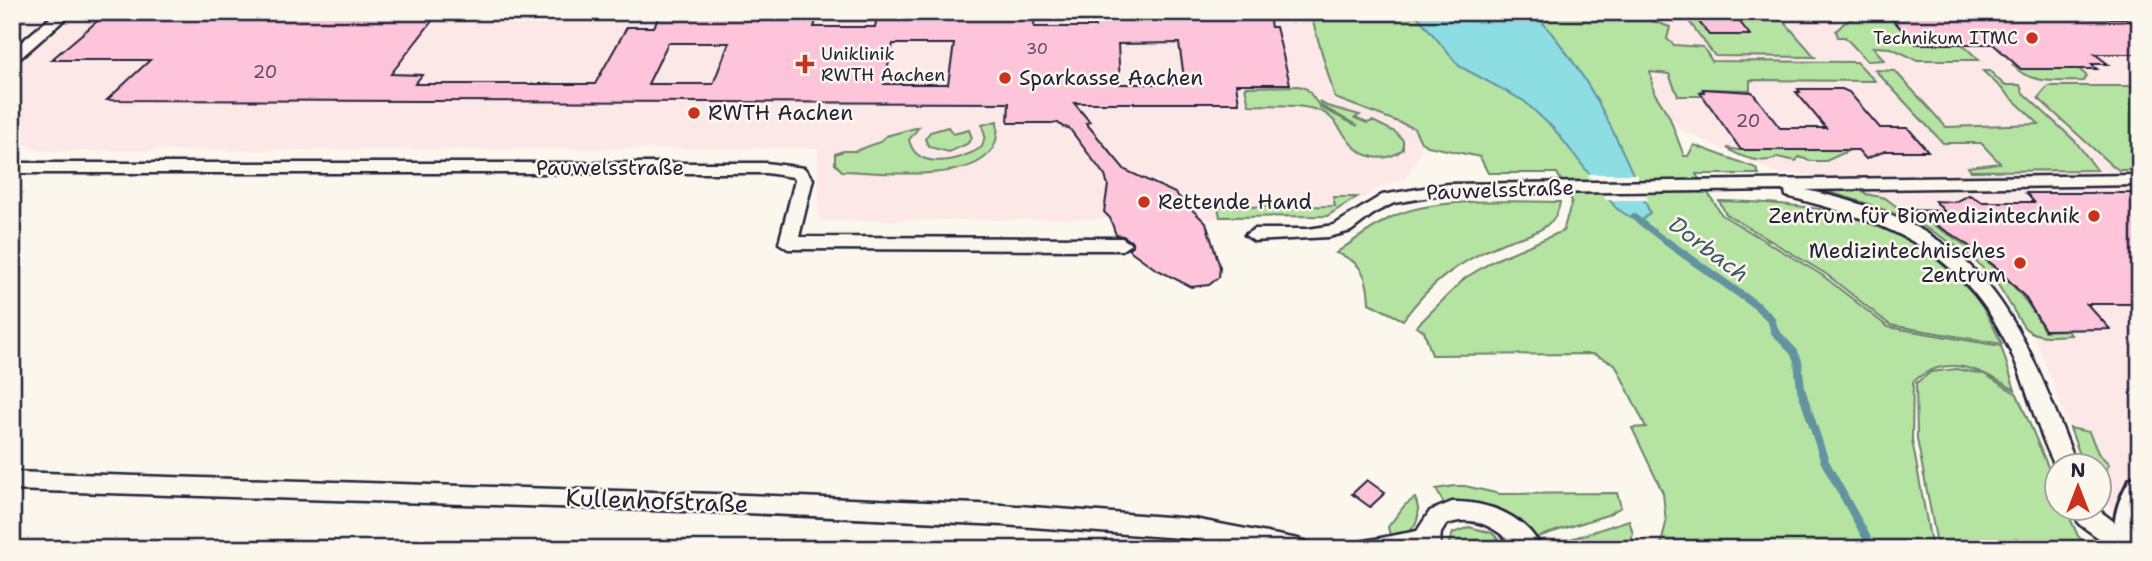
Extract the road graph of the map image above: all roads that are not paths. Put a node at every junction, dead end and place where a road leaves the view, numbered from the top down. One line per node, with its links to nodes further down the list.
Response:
1 (66, 12): 2 (street)
2 (12, 58)
3 (12, 168): 7 (street, Pauwelsstraße)
4 (2140, 180): 5 (street, Pauwelsstraße)
5 (1712, 186): 6 (street, Pauwelsstraße); 8 (street, Pauwelsstraße)
6 (1254, 235)
7 (1122, 244)
8 (2060, 452)
9 (12, 481): 14 (street, Kullenhofstraße)
10 (2140, 487): 13 (street)
11 (2094, 522): 13 (street)
12 (1427, 544): 15 (street); 16 (street)
13 (2130, 548)
14 (1298, 549)
15 (1368, 549)
16 (1530, 549)

